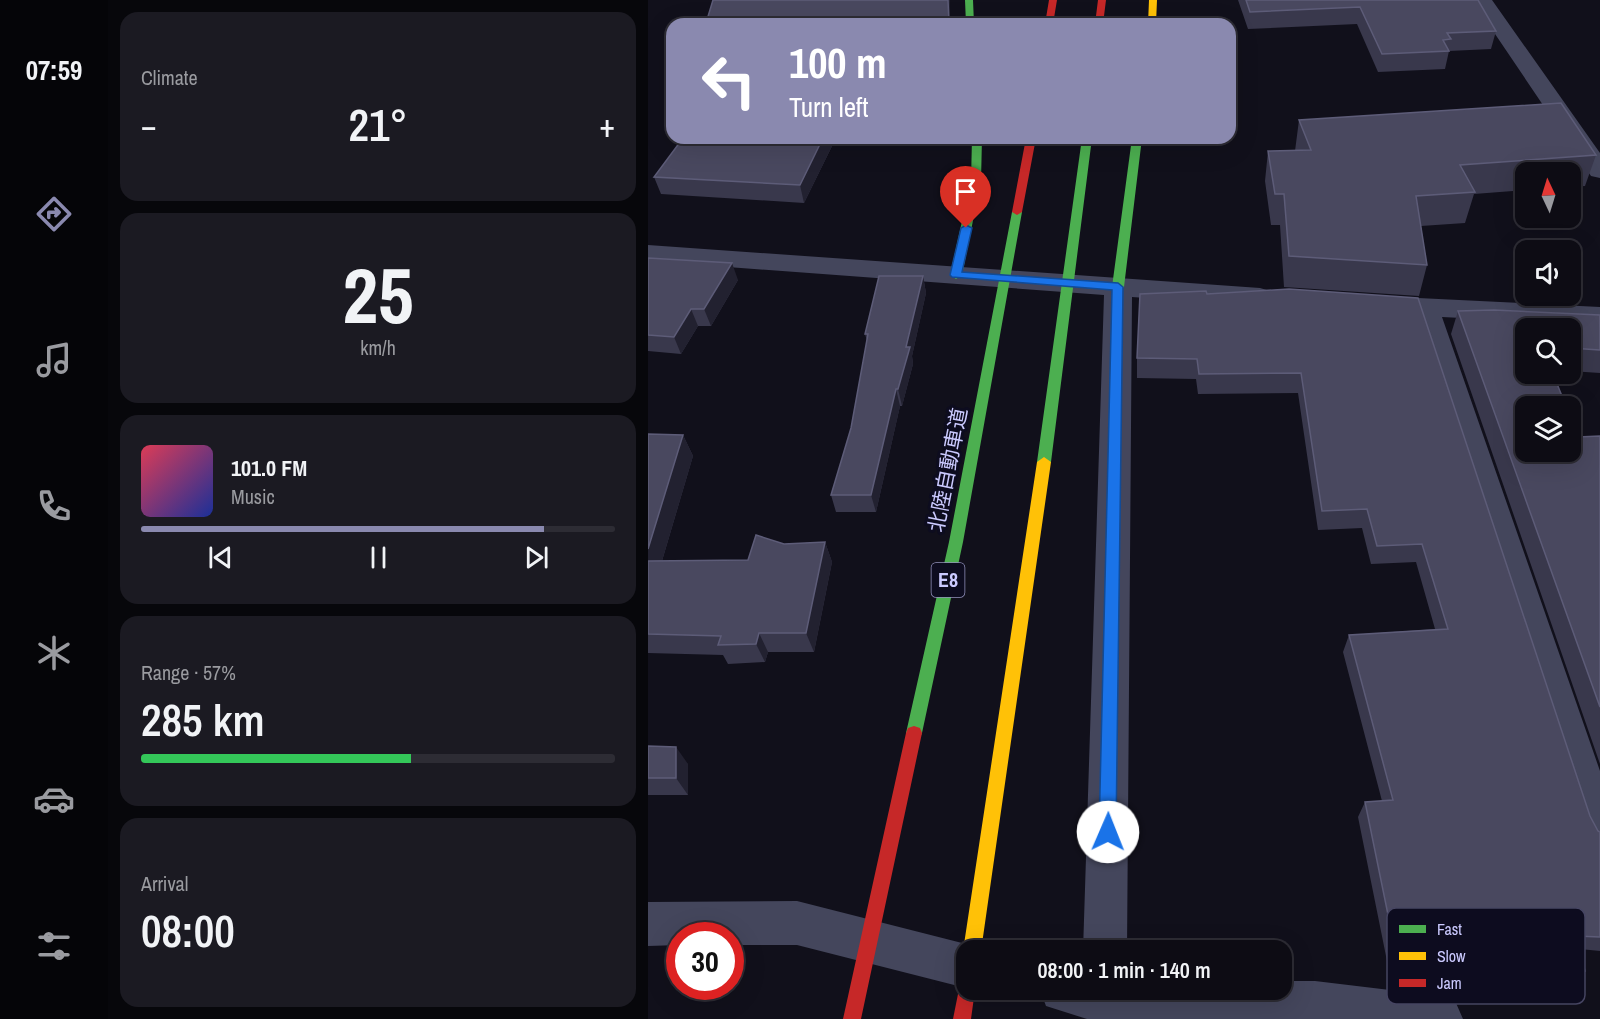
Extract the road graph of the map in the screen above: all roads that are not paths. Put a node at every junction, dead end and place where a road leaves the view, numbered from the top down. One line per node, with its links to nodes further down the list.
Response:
1 (969, 0): 6 (main road)
2 (1053, 0): 7 (main road)
3 (1102, 0): 8 (main road)
4 (1153, 0): 9 (main road)
5 (1482, 0): 14 (street)
6 (970, 18)
7 (1050, 18)
8 (1100, 18)
9 (1152, 18)
10 (977, 144): 16 (main road)
11 (1030, 144): 29 (main road, 北陸自動車道 / E8)
12 (1086, 144): 24 (main road)
13 (1136, 144): 17 (main road)
14 (1600, 171)
15 (648, 254): 16 (street)
16 (956, 275): 17 (street)
17 (1118, 287): 18 (street); 25 (street)
18 (1283, 298)
19 (1354, 303): 20 (street)
20 (1425, 308): 21 (street); 22 (street)
21 (1600, 316)
22 (1600, 830)
23 (648, 924): 26 (street)
24 (974, 940)
25 (1105, 940)
26 (956, 963)
27 (965, 1000): 30 (main road)
28 (1222, 1000): 31 (street)
29 (852, 1019)
30 (962, 1019)
31 (1440, 1019)

